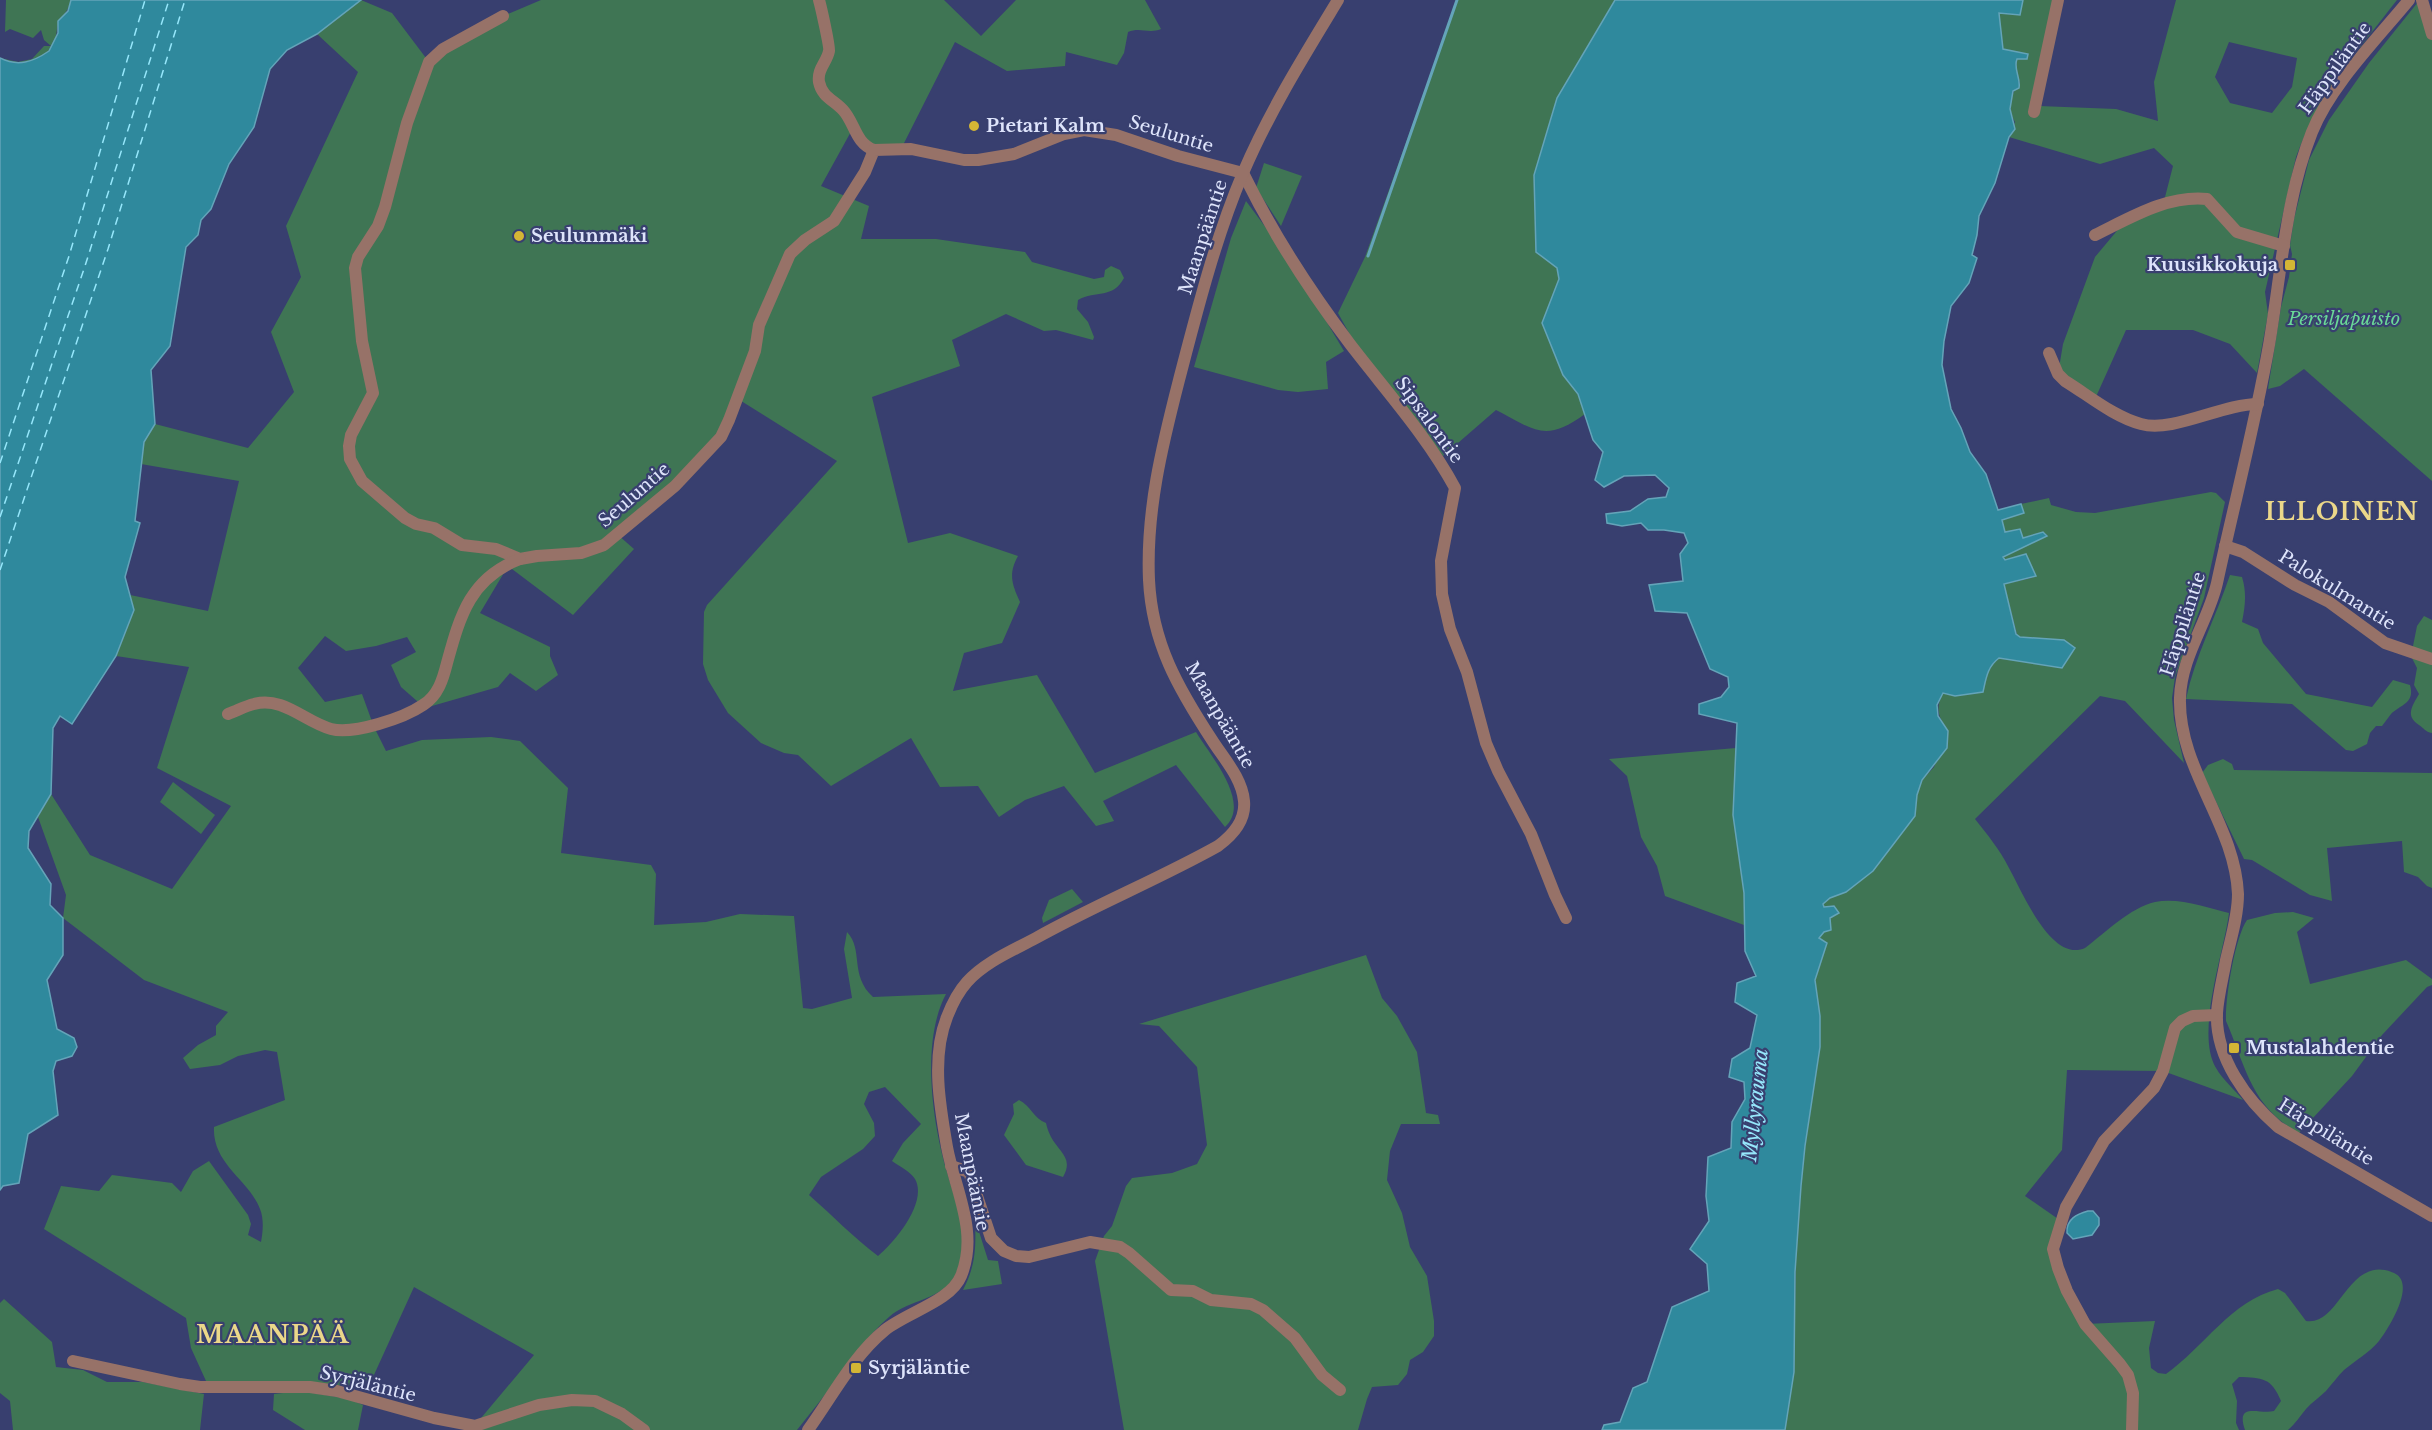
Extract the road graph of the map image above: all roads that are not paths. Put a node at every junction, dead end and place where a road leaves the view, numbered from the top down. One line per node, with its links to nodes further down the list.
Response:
1 (819, 0): 9 (street)
2 (1338, 0): 10 (street, Maanpääntie)
3 (2058, 0): 8 (street)
4 (2409, 0): 12 (street, Häppiläntie)
5 (2422, 0): 7 (street)
6 (503, 15): 16 (street, Seuluntie)
7 (2432, 34)
8 (2034, 112)
9 (874, 150): 10 (street, Seuluntie); 16 (street, Seuluntie)
10 (1243, 173): 19 (street, Sipsalontie); 21 (street, Maanpääntie)
11 (2096, 235): 12 (street)
12 (2284, 246): 14 (street, Häppiläntie)
13 (2049, 353): 14 (street)
14 (2258, 404): 15 (street, Häppiläntie)
15 (2225, 546): 17 (street, Palokulmantie); 20 (street, Häppiläntie)
16 (520, 559): 18 (street)
17 (2432, 658)
18 (228, 714)
19 (1566, 918)
20 (2217, 1016): 22 (street, Häppiläntie); 27 (street)
21 (951, 1166): 24 (street); 26 (street, Maanpääntie)
22 (2432, 1216)
23 (73, 1361): 25 (street, Syrjäläntie)
24 (1340, 1390)
25 (644, 1430)
26 (808, 1430)
27 (2132, 1430)

